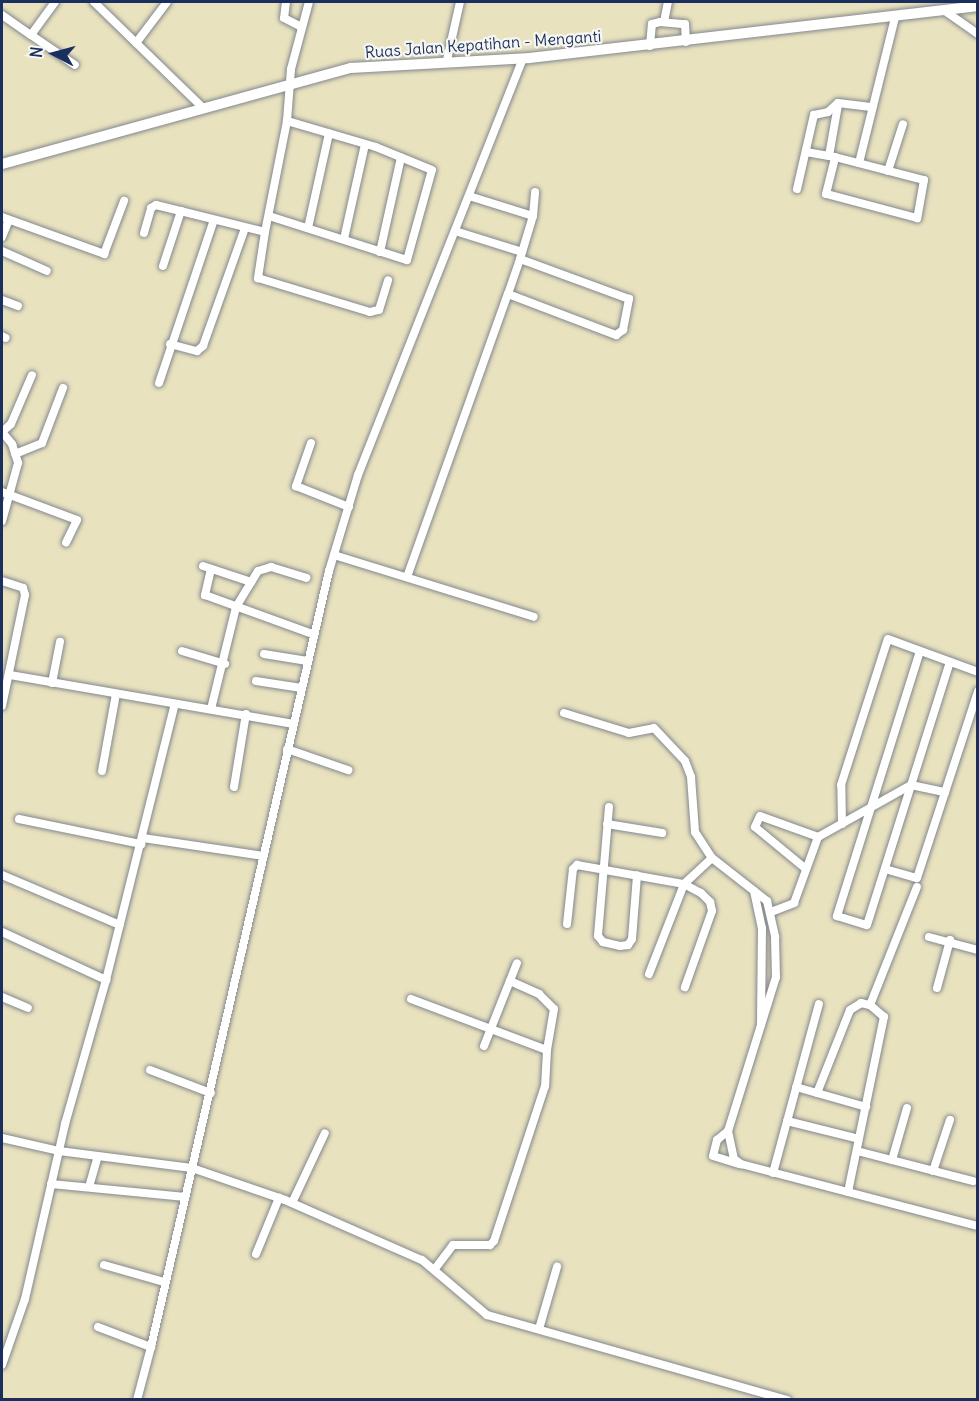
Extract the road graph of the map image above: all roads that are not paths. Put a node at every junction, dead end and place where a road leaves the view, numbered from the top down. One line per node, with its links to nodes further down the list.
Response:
1 (55, 2): 15 (street)
2 (94, 2): 17 (street)
3 (167, 2): 17 (street)
4 (286, 2): 13 (street)
5 (309, 2): 13 (street)
6 (460, 2): 20 (street)
7 (668, 2): 12 (street)
8 (978, 6): 9 (main road, Ruas Jalan Kepatihan - Menganti)
9 (945, 11): 11 (main road, Ruas Jalan Kepatihan - Menganti); 14 (street)
10 (2, 15): 15 (street)
11 (895, 18): 16 (main road, Ruas Jalan Kepatihan - Menganti); 24 (street)
12 (663, 22): 16 (street); 18 (street)
13 (302, 27): 22 (street)
14 (978, 34)
15 (31, 35): 21 (street)
16 (686, 42): 18 (main road, Ruas Jalan Kepatihan - Menganti)
17 (136, 44): 25 (street)
18 (650, 46): 19 (main road, Ruas Jalan Kepatihan - Menganti)
19 (523, 59): 20 (main road, Ruas Jalan Kepatihan - Menganti); 38 (street)
20 (447, 60): 22 (main road, Ruas Jalan Kepatihan - Menganti)
21 (75, 65)
22 (289, 85): 25 (main road, Ruas Jalan Kepatihan - Menganti); 26 (street)
23 (838, 103): 24 (street); 30 (street); 32 (street)
24 (871, 107): 33 (street)
25 (204, 110): 34 (main road, Ruas Jalan Kepatihan - Menganti)
26 (287, 121): 28 (street); 41 (street)
27 (903, 124): 35 (street)
28 (329, 133): 29 (street); 46 (street)
29 (365, 144): 31 (street); 51 (street)
30 (806, 152): 32 (street); 36 (street)
31 (401, 157): 53 (street); 53 (street)
32 (832, 157): 33 (street); 35 (street)
33 (859, 163): 35 (street)
34 (2, 164)
35 (888, 171)
36 (797, 189)
37 (535, 192): 42 (street)
38 (469, 196): 42 (street); 47 (street)
39 (124, 201): 43 (street)
40 (181, 211): 44 (street); 49 (street); 55 (street)
41 (269, 216): 46 (street); 48 (street)
42 (533, 216): 54 (street)
43 (5, 218): 50 (street)
44 (214, 220): 45 (street); 61 (street)
45 (245, 228): 48 (street); 61 (street)
46 (308, 228): 51 (street)
47 (455, 231): 54 (street); 69 (street)
48 (265, 232): 57 (street)
49 (144, 233)
50 (2, 237)
51 (344, 239): 53 (street)
52 (2, 252): 56 (street)
53 (380, 252)
54 (521, 255): 58 (street); 58 (street)
55 (163, 266)
56 (47, 271)
57 (388, 280)
58 (508, 294): 74 (street)
59 (2, 300): 60 (street)
60 (18, 306)
61 (170, 344): 63 (street)
62 (32, 375): 65 (street)
63 (159, 383)
64 (63, 388): 67 (street)
65 (2, 432): 67 (street)
66 (311, 443): 69 (street)
67 (15, 454): 68 (street)
68 (6, 492): 70 (street); 71 (street)
69 (349, 507): 72 (street)
70 (2, 521)
71 (66, 543)
72 (334, 555): 74 (street); 79 (street)
73 (306, 578): 76 (street)
74 (407, 578): 78 (street)
75 (2, 581): 88 (street)
76 (251, 582): 77 (street); 77 (street)
77 (238, 604): 79 (street); 86 (street)
78 (534, 617)
79 (313, 634): 84 (street)
80 (60, 642): 90 (street)
81 (182, 651): 86 (street)
82 (920, 651): 85 (street); 107 (street); 110 (street)
83 (264, 654): 84 (street)
84 (307, 661): 91 (street)
85 (950, 662): 87 (street); 103 (street)
86 (225, 664): 96 (street)
87 (978, 672)
88 (10, 675): 90 (street); 95 (street)
89 (256, 681): 91 (street)
90 (52, 684): 93 (street)
91 (302, 688): 99 (street)
92 (978, 691): 105 (street)
93 (116, 694): 94 (street); 102 (street)
94 (175, 704): 96 (street); 113 (street)
95 (2, 706)
96 (211, 709): 98 (street)
97 (564, 713): 115 (street)
98 (246, 714): 99 (street); 104 (street)
99 (294, 724): 100 (street)
100 (287, 749): 101 (street); 114 (street)
101 (348, 770)
102 (102, 771)
103 (911, 785): 105 (street); 107 (street); 117 (street)
104 (234, 787)
105 (945, 792): 117 (street)
106 (609, 807): 109 (street)
107 (871, 808): 110 (street); 117 (street)
108 (19, 819): 113 (street)
109 (607, 824): 111 (street); 116 (street)
110 (842, 824): 112 (street)
111 (662, 833)
112 (818, 837): 118 (street); 118 (street)
113 (142, 841): 114 (street); 126 (street)
114 (264, 856): 150 (street)
115 (712, 858): 121 (street); 123 (street)
116 (604, 868): 120 (street); 120 (street); 125 (street)
117 (885, 868)
118 (806, 869): 124 (street)
119 (2, 875): 126 (street)
120 (637, 875): 121 (street)
121 (684, 884): 134 (street); 137 (street)
122 (917, 887): 142 (street)
123 (754, 890): 124 (street); 132 (street)
124 (771, 912): 130 (street)
125 (567, 924)
126 (120, 925): 135 (street)
127 (2, 932): 135 (street)
128 (929, 937): 129 (street)
129 (950, 940): 131 (street); 138 (street)
130 (774, 950): 132 (street); 144 (street)
131 (978, 950)
132 (760, 953): 144 (street)
133 (517, 963): 136 (street)
134 (649, 974)
135 (106, 980): 160 (street)
136 (510, 981): 145 (street); 147 (street)
137 (685, 987)
138 (937, 988)
139 (2, 997): 143 (street)
140 (411, 999): 145 (street)
141 (819, 1004): 149 (street)
142 (870, 1005): 151 (street); 152 (street)
143 (28, 1008)
144 (761, 1026): 156 (street)
145 (489, 1032): 146 (street); 147 (street)
146 (483, 1046)
147 (547, 1050): 179 (street)
148 (150, 1071): 150 (street)
149 (796, 1087): 151 (street); 155 (street)
150 (211, 1093): 165 (street)
151 (817, 1093): 152 (street)
152 (866, 1107): 159 (street)
153 (907, 1108): 163 (street)
154 (950, 1120): 166 (street)
155 (787, 1121): 159 (street); 167 (street)
156 (728, 1131): 164 (street); 164 (street)
157 (325, 1133): 174 (street)
158 (2, 1138): 160 (street)
159 (859, 1139): 161 (street)
160 (58, 1150): 162 (street); 169 (street)
161 (857, 1151): 163 (street); 171 (street)
162 (98, 1156): 165 (street); 170 (street)
163 (892, 1160): 166 (street)
164 (741, 1164): 167 (street)
165 (192, 1168): 172 (street); 173 (street)
166 (933, 1171): 168 (street)
167 (773, 1173): 171 (street)
168 (973, 1181)
169 (51, 1184): 170 (street); 184 (street)
170 (89, 1187): 172 (street)
171 (848, 1192): 175 (street)
172 (185, 1197): 180 (street)
173 (279, 1198): 174 (street); 176 (street)
174 (292, 1203): 179 (street)
175 (978, 1226)
176 (256, 1254)
177 (104, 1265): 180 (street)
178 (557, 1267): 182 (street)
179 (435, 1269): 182 (street)
180 (164, 1282): 183 (street)
181 (98, 1327): 183 (street)
182 (539, 1329): 186 (street)
183 (151, 1347): 185 (street)
184 (2, 1365)
185 (137, 1400)
186 (787, 1400)

